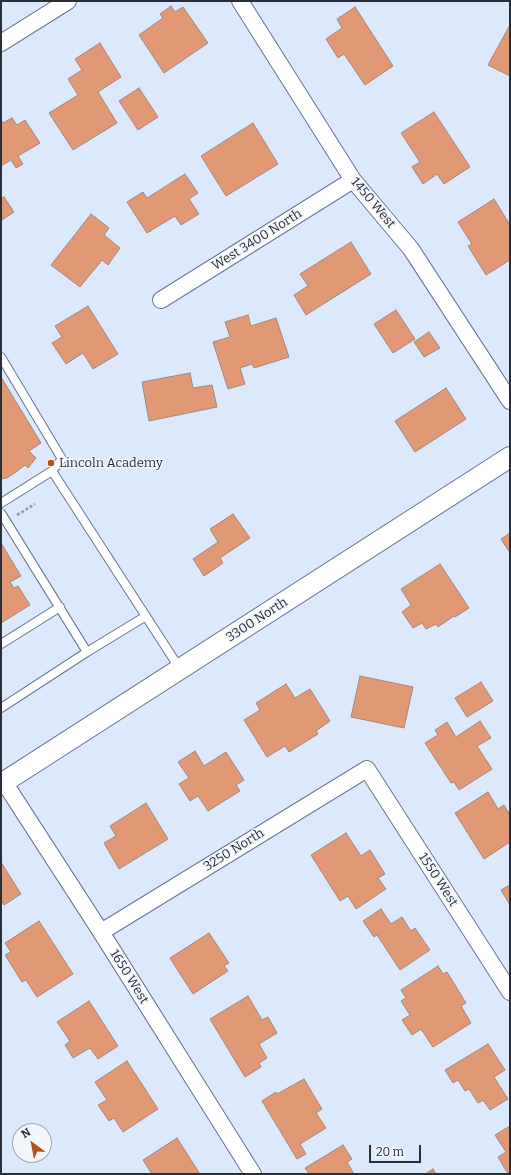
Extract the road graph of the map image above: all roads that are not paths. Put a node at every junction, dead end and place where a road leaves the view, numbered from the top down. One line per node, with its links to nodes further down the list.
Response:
1 (68, 1): 3 (street)
2 (240, 1): 4 (street, 1450 West)
3 (1, 42)
4 (353, 180): 5 (street, West 3400 North); 7 (street, 1450 West)
5 (161, 300)
6 (1, 357): 9 (lane)
7 (510, 401)
8 (510, 457): 16 (street, 3300 North)
9 (52, 471): 10 (lane); 13 (lane)
10 (1, 502)
11 (1, 513): 12 (lane)
12 (60, 607): 14 (lane); 15 (lane)
13 (146, 616): 15 (lane); 16 (lane)
14 (1, 644)
15 (87, 652): 17 (lane)
16 (181, 670): 19 (street, 3300 North)
17 (1, 708)
18 (367, 769): 20 (street, 3250 North); 21 (street, 1550 West)
19 (2, 783): 20 (street, 1650 West)
20 (101, 932): 22 (street, 1650 West)
21 (510, 992)
22 (253, 1174)

